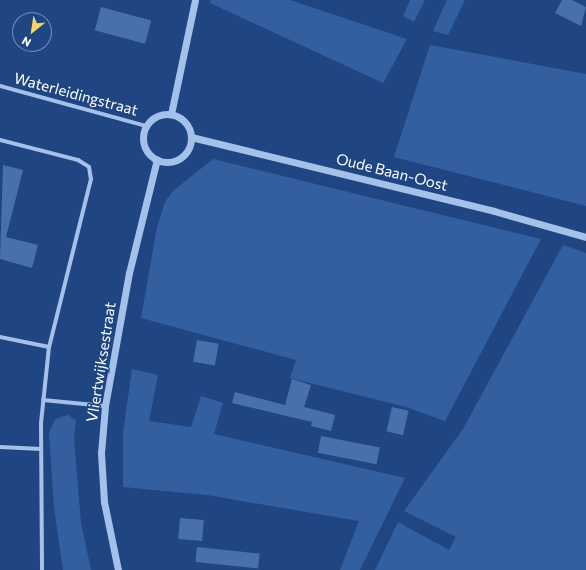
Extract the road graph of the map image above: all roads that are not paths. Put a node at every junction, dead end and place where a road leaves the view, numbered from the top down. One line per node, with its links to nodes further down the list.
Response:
1 (196, 0): 3 (street)
2 (0, 86): 4 (street, Waterleidingstraat)
3 (170, 114): 4 (street); 5 (street)
4 (146, 126): 7 (street)
5 (191, 137): 7 (street); 8 (street, Oude Baan-Oost)
6 (0, 140): 10 (street)
7 (157, 160): 12 (street, Vliertwijksestraat)
8 (586, 237)
9 (0, 337): 10 (street)
10 (49, 347): 11 (street)
11 (43, 400): 12 (street); 14 (street)
12 (104, 406): 16 (street, Vliertwijksestraat)
13 (0, 447): 14 (street)
14 (41, 449): 15 (street)
15 (42, 570)
16 (118, 570)

